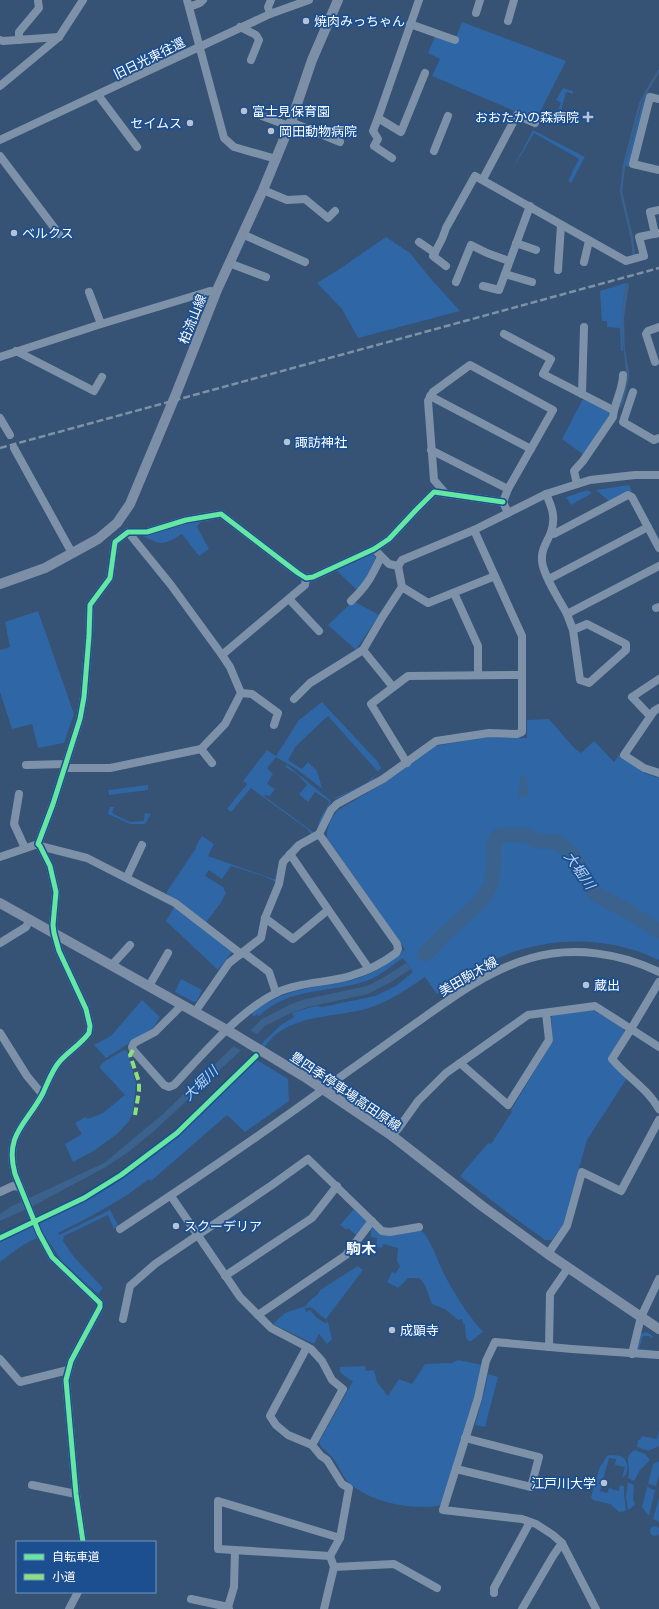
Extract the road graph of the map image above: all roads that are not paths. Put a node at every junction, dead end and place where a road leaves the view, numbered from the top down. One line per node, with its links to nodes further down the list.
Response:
1 (83, 0): 16 (street)
2 (203, 0): 10 (street)
3 (271, 0): 12 (street)
4 (310, 0): 12 (street, 旧日光東往還)
5 (338, 0): 30 (main road, 柏流山線)
6 (419, 0): 14 (street)
7 (479, 0): 11 (street)
8 (514, 0): 13 (street)
9 (38, 1): 18 (street)
10 (188, 3): 20 (street)
11 (476, 13)
12 (270, 14): 15 (street, 旧日光東往還)
13 (508, 22)
14 (410, 24): 19 (street); 28 (street)
15 (240, 27): 20 (street, 旧日光東往還); 21 (street)
16 (59, 37): 18 (street); 23 (street)
17 (0, 40): 18 (street)
18 (19, 40)
19 (455, 40)
20 (200, 46): 24 (street, 旧日光東往還); 37 (street)
21 (251, 60)
22 (425, 73): 28 (street)
23 (1, 82)
24 (98, 96): 31 (street, 旧日光東往還); 33 (street)
25 (659, 99): 38 (street)
26 (262, 116): 30 (street)
27 (448, 116): 34 (street)
28 (378, 118): 36 (street)
29 (535, 123): 39 (street)
30 (290, 124): 32 (street); 37 (main road, 柏流山線)
31 (0, 140)
32 (340, 142)
33 (136, 147)
34 (434, 151)
35 (0, 156): 46 (street)
36 (392, 158)
37 (276, 159): 40 (main road, 柏流山線)
38 (659, 170)
39 (483, 179): 41 (street); 52 (street)
40 (263, 190): 43 (street); 47 (main road, 柏流山線)
41 (530, 206): 44 (street); 50 (street)
42 (659, 210): 45 (street)
43 (335, 211)
44 (561, 225): 48 (street); 58 (street)
45 (657, 233): 48 (street)
46 (58, 234)
47 (242, 234): 54 (main road, 柏流山線); 55 (street)
48 (589, 241): 56 (street)
49 (418, 242): 52 (street)
50 (516, 243): 51 (street); 53 (street)
51 (536, 250)
52 (435, 253): 57 (street)
53 (509, 261): 59 (street); 61 (street)
54 (229, 262): 60 (street); 65 (main road, 柏流山線)
55 (305, 262)
56 (584, 262)
57 (446, 266)
58 (558, 270)
59 (505, 274): 62 (street); 63 (street)
60 (266, 277)
61 (456, 282)
62 (532, 282)
63 (483, 286)
64 (89, 292): 66 (street)
65 (216, 292): 66 (street); 95 (main road, 柏流山線)
66 (102, 324): 70 (street)
67 (584, 327): 76 (street)
68 (659, 327): 72 (street)
69 (504, 334): 76 (street)
70 (16, 351): 71 (street); 74 (street)
71 (0, 357)
72 (655, 362)
73 (623, 375): 78 (street)
74 (102, 377)
75 (632, 392): 80 (street)
76 (582, 394): 78 (street)
77 (430, 396): 84 (street); 85 (street); 85 (street)
78 (613, 413): 80 (street); 87 (street)
79 (0, 418): 81 (street)
80 (623, 422): 82 (street)
81 (10, 435)
82 (659, 438)
83 (14, 448): 101 (street)
84 (431, 450): 88 (street); 89 (street)
85 (531, 450): 88 (street)
86 (659, 475): 87 (street)
87 (577, 484): 90 (street)
88 (508, 489): 91 (street)
89 (446, 494): 91 (street); 100 (street)
90 (546, 494): 92 (street); 97 (street)
91 (503, 502): 92 (street)
92 (508, 513): 94 (street)
93 (648, 527): 97 (street); 99 (street); 107 (street)
94 (474, 530): 103 (street); 105 (street)
95 (107, 532): 98 (street); 101 (main road, 柏流山線)
96 (128, 532): 98 (street); 106 (street); 117 (street)
97 (550, 533): 107 (street)
98 (115, 542): 131 (street)
99 (659, 548)
100 (374, 549): 102 (street); 106 (street)
101 (72, 553): 108 (main road, 柏流山線)
102 (381, 557): 103 (street); 112 (street)
103 (398, 566): 109 (street)
104 (659, 566): 113 (street)
105 (496, 576): 110 (street); 119 (street)
106 (306, 578): 111 (street)
107 (549, 579): 113 (street)
108 (0, 584)
109 (402, 587): 110 (street); 116 (street)
110 (454, 593): 118 (street)
111 (289, 599): 115 (street); 117 (street)
112 (351, 600)
113 (567, 614): 114 (street)
114 (573, 630): 114 (street)
115 (319, 631)
116 (362, 650): 121 (street); 123 (street)
117 (222, 654): 122 (street)
118 (478, 675): 119 (street); 121 (street)
119 (522, 675): 128 (street)
120 (659, 679): 125 (street)
121 (393, 687): 128 (street)
122 (241, 693): 126 (street); 127 (street)
123 (294, 699)
124 (659, 708): 125 (street)
125 (650, 716): 132 (street)
126 (274, 725)
127 (201, 749): 129 (street); 131 (street)
128 (407, 762): 134 (street)
129 (212, 763)
130 (26, 765): 131 (street)
131 (65, 766): 135 (street)
132 (659, 773)
133 (19, 794): 137 (street)
134 (320, 834): 138 (street); 151 (street)
135 (39, 845): 137 (street); 140 (street); 145 (street)
136 (142, 845): 140 (street)
137 (25, 848): 139 (street)
138 (290, 854): 142 (street); 143 (street)
139 (0, 857)
140 (127, 877): 149 (street)
141 (0, 903): 144 (main road, 豊四季停車場高田原線)
142 (328, 910): 143 (street); 151 (street)
143 (266, 918): 149 (street)
144 (30, 919): 145 (main road, 豊四季停車場高田原線); 146 (street)
145 (54, 933): 150 (main road, 豊四季停車場高田原線); 165 (street)
146 (0, 943)
147 (130, 945): 150 (street)
148 (168, 953): 154 (street)
149 (242, 953): 155 (street); 157 (street)
150 (112, 965): 154 (main road, 豊四季停車場高田原線)
151 (369, 969): 155 (street)
152 (659, 972): 164 (street, 美田駒木線)
153 (659, 982): 159 (street)
154 (149, 986): 156 (main road, 豊四季停車場高田原線)
155 (276, 993): 160 (street)
156 (182, 1005): 157 (main road, 豊四季停車場高田原線); 160 (street)
157 (195, 1012): 160 (main road, 豊四季停車場高田原線)
158 (546, 1013): 159 (street); 163 (street); 163 (street)
159 (631, 1029): 162 (street); 166 (street)
160 (231, 1032): 164 (main road, 豊四季停車場高田原線)
161 (0, 1033): 165 (street)
162 (659, 1047)
163 (460, 1063): 168 (street)
164 (324, 1089): 168 (main road, 豊四季停車場高田原線); 172 (street, 美田駒木線)
165 (42, 1094): 170 (street)
166 (659, 1109)
167 (659, 1120): 177 (street)
168 (391, 1135): 177 (main road, 豊四季停車場高田原線)
169 (337, 1186): 173 (street); 176 (street); 179 (street)
170 (21, 1190): 171 (street); 191 (street)
171 (0, 1192)
172 (171, 1196): 175 (street, 美田駒木線); 176 (street)
173 (372, 1221): 174 (street); 182 (street)
174 (419, 1227)
175 (120, 1229)
176 (198, 1236): 179 (street); 184 (street)
177 (548, 1254): 178 (main road, 豊四季停車場高田原線)
178 (568, 1268): 183 (main road, 豊四季停車場高田原線); 187 (street)
179 (225, 1276): 182 (street)
180 (659, 1279): 181 (street)
181 (656, 1290): 183 (street)
182 (258, 1315): 186 (street)
183 (641, 1317): 185 (main road, 豊四季停車場高田原線); 188 (street)
184 (123, 1319)
185 (659, 1329)
186 (307, 1347): 193 (street); 193 (street)
187 (549, 1347): 188 (street); 192 (street)
188 (632, 1354): 189 (street)
189 (659, 1355)
190 (0, 1359): 191 (street)
191 (68, 1370): 196 (street)
192 (465, 1438): 194 (street); 194 (street)
193 (312, 1445): 198 (street)
194 (456, 1469): 197 (street)
195 (32, 1485): 196 (street)
196 (76, 1494): 199 (street)
197 (530, 1522): 200 (street); 206 (street)
198 (340, 1538): 201 (street); 202 (street)
199 (83, 1541)
200 (562, 1543): 211 (street); 212 (street)
201 (235, 1550): 202 (street); 208 (street)
202 (330, 1556): 203 (street)
203 (334, 1567): 204 (street); 210 (street)
204 (437, 1588)
205 (77, 1593): 209 (street)
206 (494, 1593)
207 (191, 1600): 208 (street)
208 (228, 1608)
209 (69, 1609)
210 (324, 1609)
211 (522, 1609)
212 (596, 1609)

